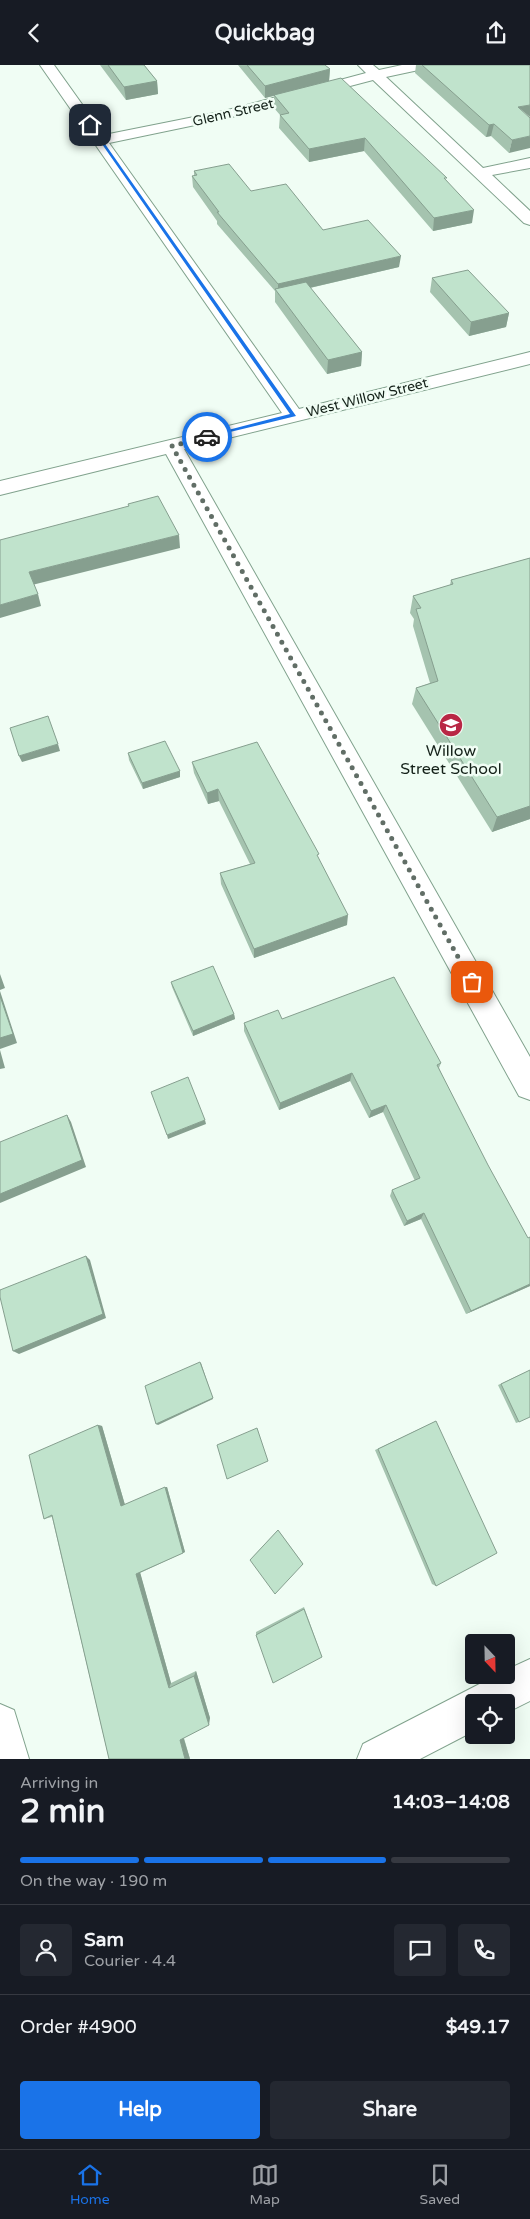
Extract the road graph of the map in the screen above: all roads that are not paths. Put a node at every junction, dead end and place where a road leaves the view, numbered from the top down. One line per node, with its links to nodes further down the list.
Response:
1 (47, 65): 4 (street)
2 (424, 65): 3 (street, Glenn Street)
3 (370, 69): 4 (street, Glenn Street); 6 (street)
4 (100, 141): 9 (street)
5 (530, 163): 6 (street)
6 (480, 173): 7 (street)
7 (528, 216)
8 (530, 358): 9 (street, West Willow Street)
9 (294, 415): 10 (street, West Willow Street)
10 (172, 446): 11 (street, West Willow Street); 12 (street)
11 (0, 488)
12 (530, 1086)
13 (530, 1679): 14 (street)
14 (502, 1694)
15 (465, 1714): 18 (street)
16 (0, 1724): 17 (street)
17 (8, 1759)
18 (378, 1759)

